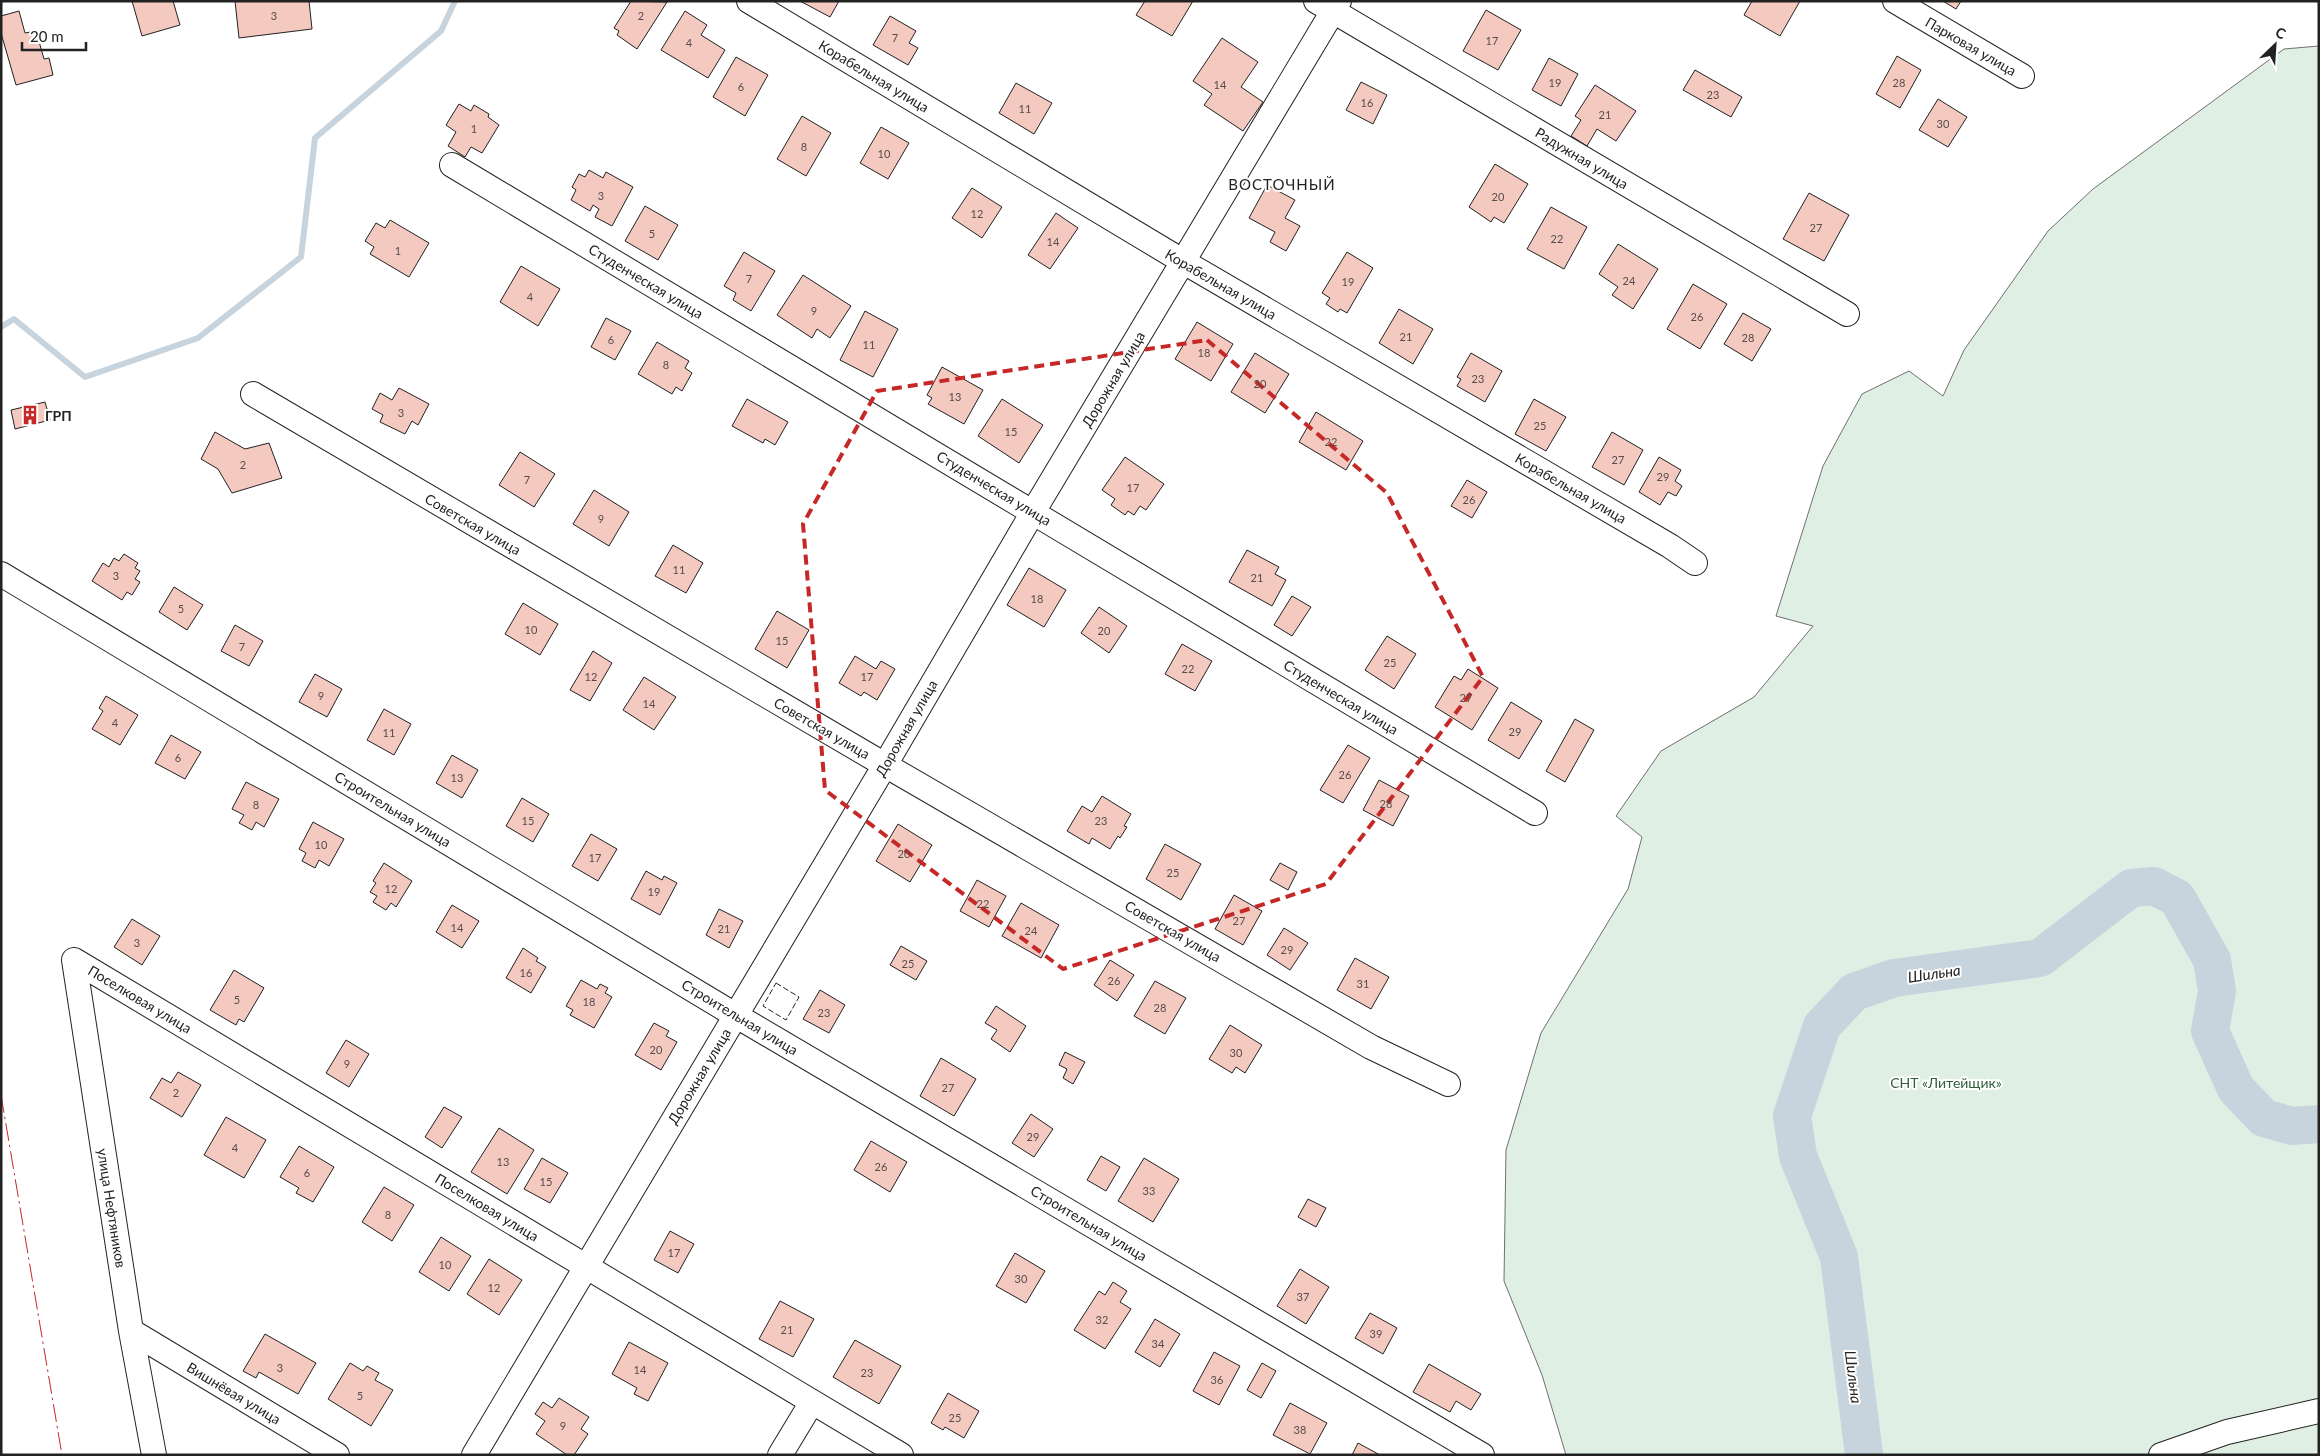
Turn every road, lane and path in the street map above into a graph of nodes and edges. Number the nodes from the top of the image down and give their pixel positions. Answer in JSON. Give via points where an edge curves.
{"nodes":[{"id":1,"x":750,"y":1,"type":"edge"},
{"id":2,"x":1895,"y":1,"type":"edge"},
{"id":3,"x":1329,"y":5,"type":"edge"},
{"id":4,"x":2022,"y":76,"type":"dead end"},
{"id":5,"x":452,"y":165,"type":"dead end"},
{"id":6,"x":1184,"y":262,"type":"junction"},
{"id":7,"x":1847,"y":314,"type":"dead end"},
{"id":8,"x":253,"y":394,"type":"dead end"},
{"id":9,"x":1033,"y":512,"type":"junction"},
{"id":10,"x":1695,"y":563,"type":"dead end"},
{"id":11,"x":1,"y":574,"type":"edge"},
{"id":12,"x":885,"y":765,"type":"junction"},
{"id":13,"x":1535,"y":813,"type":"dead end"},
{"id":14,"x":74,"y":960,"type":"joint"},
{"id":15,"x":735,"y":1015,"type":"junction"},
{"id":16,"x":1448,"y":1084,"type":"dead end"},
{"id":17,"x":587,"y":1267,"type":"junction"},
{"id":18,"x":131,"y":1331,"type":"junction"},
{"id":19,"x":812,"y":1402,"type":"junction"},
{"id":20,"x":2319,"y":1411,"type":"edge"},
{"id":21,"x":154,"y":1455,"type":"edge"},
{"id":22,"x":337,"y":1455,"type":"edge"},
{"id":23,"x":474,"y":1455,"type":"edge"},
{"id":24,"x":780,"y":1455,"type":"edge"},
{"id":25,"x":901,"y":1455,"type":"edge"},
{"id":26,"x":1482,"y":1455,"type":"edge"},
{"id":27,"x":2161,"y":1455,"type":"edge"}],
"edges":[{"from":1,"to":6,"type":"street","name":"Корабельная улица"},
{"from":2,"to":4,"type":"street","name":"Парковая улица"},
{"from":3,"to":6,"type":"street","name":"Дорожная улица"},
{"from":3,"to":7,"type":"street","name":"Радужная улица"},
{"from":5,"to":9,"type":"street","name":"Студенческая улица"},
{"from":6,"to":9,"type":"street","name":"Дорожная улица"},
{"from":6,"to":10,"type":"street","name":"Корабельная улица"},
{"from":8,"to":12,"type":"street","name":"Советская улица"},
{"from":9,"to":12,"type":"street","name":"Дорожная улица"},
{"from":9,"to":13,"type":"street","name":"Студенческая улица"},
{"from":11,"to":15,"type":"street","name":"Строительная улица"},
{"from":12,"to":15,"type":"street","name":"Дорожная улица"},
{"from":12,"to":16,"type":"street","name":"Советская улица","via":[[1371,1047]]},
{"from":14,"to":17,"type":"street","name":"Поселковая улица"},
{"from":14,"to":18,"type":"street","name":"улица Нефтяников"},
{"from":15,"to":17,"type":"street","name":"Дорожная улица"},
{"from":15,"to":26,"type":"street","name":"Строительная улица"},
{"from":17,"to":19,"type":"street","name":"Поселковая улица"},
{"from":17,"to":23,"type":"street","name":"Дорожная улица"},
{"from":18,"to":21,"type":"street","name":"улица Нефтяников"},
{"from":18,"to":22,"type":"street","name":"Вишнёвая улица"},
{"from":19,"to":24,"type":"street"},
{"from":19,"to":25,"type":"street","name":"Поселковая улица"},
{"from":20,"to":27,"type":"street","via":[[2227,1432]]}]}
